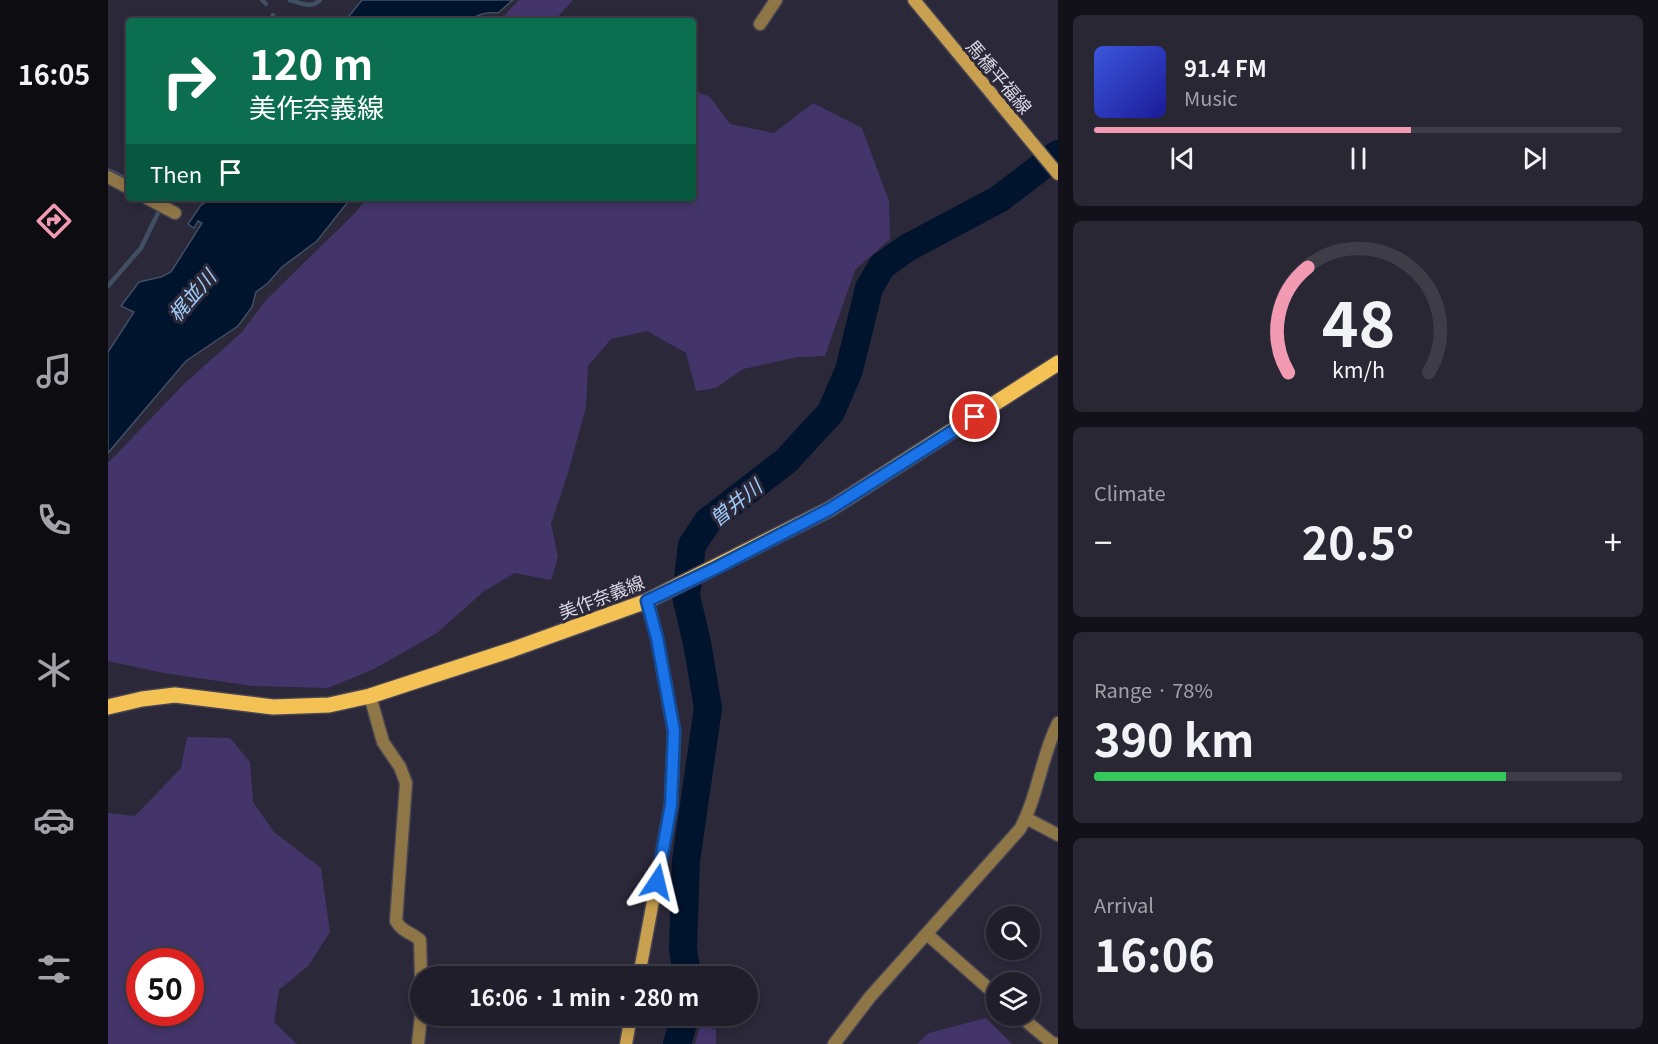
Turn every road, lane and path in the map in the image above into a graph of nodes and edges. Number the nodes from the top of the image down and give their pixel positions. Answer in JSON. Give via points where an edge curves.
{"nodes":[{"id":1,"x":776,"y":0,"type":"edge"},
{"id":2,"x":914,"y":0,"type":"edge"},
{"id":3,"x":760,"y":24,"type":"dead end"},
{"id":4,"x":1058,"y":174,"type":"edge"},
{"id":5,"x":108,"y":177,"type":"edge"},
{"id":6,"x":126,"y":186,"type":"edge"},
{"id":7,"x":153,"y":201,"type":"edge"},
{"id":8,"x":175,"y":213,"type":"dead end"},
{"id":9,"x":1058,"y":363,"type":"edge"},
{"id":10,"x":647,"y":601,"type":"junction"},
{"id":11,"x":370,"y":696,"type":"junction"},
{"id":12,"x":108,"y":707,"type":"edge"},
{"id":13,"x":1058,"y":723,"type":"edge"},
{"id":14,"x":1026,"y":818,"type":"junction"},
{"id":15,"x":1058,"y":835,"type":"edge"},
{"id":16,"x":928,"y":935,"type":"junction"},
{"id":17,"x":421,"y":966,"type":"edge"},
{"id":18,"x":641,"y":966,"type":"edge"},
{"id":19,"x":986,"y":986,"type":"edge"},
{"id":20,"x":420,"y":1026,"type":"edge"},
{"id":21,"x":629,"y":1026,"type":"edge"},
{"id":22,"x":1032,"y":1026,"type":"edge"},
{"id":23,"x":418,"y":1044,"type":"edge"},
{"id":24,"x":626,"y":1044,"type":"edge"},
{"id":25,"x":834,"y":1044,"type":"edge"},
{"id":26,"x":1058,"y":1044,"type":"edge"}],
"edges":[{"from":1,"to":3,"type":"street"},
{"from":2,"to":4,"type":"main road","name":"馬橋平福線"},
{"from":5,"to":6,"type":"street"},
{"from":7,"to":8,"type":"street"},
{"from":9,"to":10,"type":"main road","name":"美作奈義線","via":[[830,509]]},
{"from":10,"to":11,"type":"main road","name":"美作奈義線"},
{"from":10,"to":18,"type":"main road","via":[[674,731],[671,805]]},
{"from":11,"to":12,"type":"main road","name":"美作奈義線","via":[[329,705],[273,707],[175,695]]},
{"from":11,"to":17,"type":"street","via":[[383,742],[406,783],[396,921],[401,930],[420,940]]},
{"from":13,"to":14,"type":"street","via":[[1048,743]]},
{"from":14,"to":15,"type":"street"},
{"from":14,"to":16,"type":"street"},
{"from":16,"to":19,"type":"street"},
{"from":16,"to":25,"type":"street","via":[[870,997]]},
{"from":20,"to":23,"type":"street"},
{"from":21,"to":24,"type":"main road"},
{"from":22,"to":26,"type":"street"}]}
